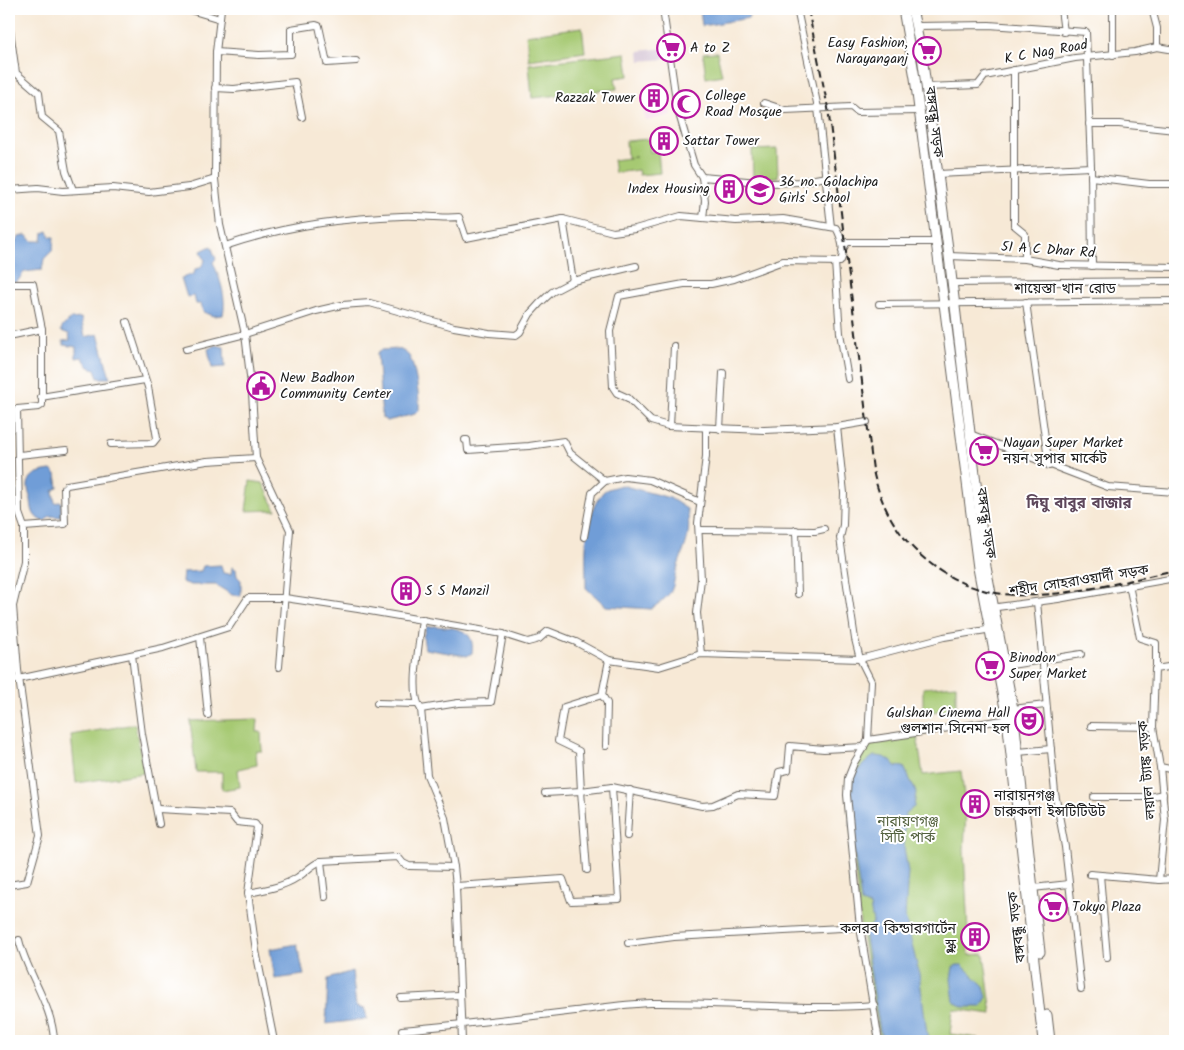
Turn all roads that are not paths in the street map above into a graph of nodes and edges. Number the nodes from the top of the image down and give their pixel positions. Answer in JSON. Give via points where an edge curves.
{"nodes":[{"id":1,"x":11,"y":9,"type":"edge"},
{"id":2,"x":187,"y":9,"type":"edge"},
{"id":3,"x":221,"y":9,"type":"edge"},
{"id":4,"x":663,"y":9,"type":"edge"},
{"id":5,"x":797,"y":9,"type":"edge"},
{"id":6,"x":903,"y":9,"type":"edge"},
{"id":7,"x":912,"y":9,"type":"edge"},
{"id":8,"x":1061,"y":9,"type":"edge"},
{"id":9,"x":1113,"y":9,"type":"edge"},
{"id":10,"x":1152,"y":9,"type":"edge"},
{"id":11,"x":220,"y":19,"type":"junction"},
{"id":12,"x":9,"y":22,"type":"edge"},
{"id":13,"x":916,"y":26,"type":"junction"},
{"id":14,"x":1064,"y":32,"type":"junction"},
{"id":15,"x":1157,"y":47,"type":"junction"},
{"id":16,"x":1175,"y":50,"type":"edge"},
{"id":17,"x":216,"y":52,"type":"junction"},
{"id":18,"x":1113,"y":55,"type":"junction"},
{"id":19,"x":1087,"y":57,"type":"junction"},
{"id":20,"x":356,"y":61,"type":"dead end"},
{"id":21,"x":1014,"y":70,"type":"junction"},
{"id":22,"x":926,"y":87,"type":"junction"},
{"id":23,"x":215,"y":88,"type":"junction"},
{"id":24,"x":764,"y":103,"type":"dead end"},
{"id":25,"x":818,"y":108,"type":"junction"},
{"id":26,"x":919,"y":111,"type":"junction"},
{"id":27,"x":302,"y":117,"type":"dead end"},
{"id":28,"x":1089,"y":124,"type":"junction"},
{"id":29,"x":1175,"y":130,"type":"edge"},
{"id":30,"x":1091,"y":167,"type":"junction"},
{"id":31,"x":1015,"y":168,"type":"junction"},
{"id":32,"x":937,"y":174,"type":"junction"},
{"id":33,"x":702,"y":177,"type":"junction"},
{"id":34,"x":826,"y":177,"type":"junction"},
{"id":35,"x":1092,"y":177,"type":"junction"},
{"id":36,"x":215,"y":179,"type":"junction"},
{"id":37,"x":1175,"y":184,"type":"edge"},
{"id":38,"x":9,"y":190,"type":"edge"},
{"id":39,"x":73,"y":190,"type":"junction"},
{"id":40,"x":704,"y":218,"type":"junction"},
{"id":41,"x":563,"y":219,"type":"junction"},
{"id":42,"x":831,"y":227,"type":"junction"},
{"id":43,"x":936,"y":242,"type":"junction"},
{"id":44,"x":225,"y":246,"type":"junction"},
{"id":45,"x":842,"y":252,"type":"junction"},
{"id":46,"x":949,"y":256,"type":"junction"},
{"id":47,"x":1025,"y":260,"type":"junction"},
{"id":48,"x":835,"y":262,"type":"junction"},
{"id":49,"x":636,"y":266,"type":"dead end"},
{"id":50,"x":1092,"y":266,"type":"junction"},
{"id":51,"x":1175,"y":267,"type":"edge"},
{"id":52,"x":573,"y":281,"type":"junction"},
{"id":53,"x":1175,"y":281,"type":"edge"},
{"id":54,"x":953,"y":283,"type":"junction"},
{"id":55,"x":9,"y":284,"type":"edge"},
{"id":56,"x":1175,"y":301,"type":"edge"},
{"id":57,"x":944,"y":302,"type":"junction"},
{"id":58,"x":1026,"y":302,"type":"junction"},
{"id":59,"x":955,"y":303,"type":"junction"},
{"id":60,"x":879,"y":304,"type":"dead end"},
{"id":61,"x":128,"y":322,"type":"dead end"},
{"id":62,"x":42,"y":329,"type":"junction"},
{"id":63,"x":245,"y":334,"type":"junction"},
{"id":64,"x":9,"y":336,"type":"edge"},
{"id":65,"x":674,"y":346,"type":"dead end"},
{"id":66,"x":186,"y":349,"type":"dead end"},
{"id":67,"x":723,"y":373,"type":"dead end"},
{"id":68,"x":848,"y":379,"type":"dead end"},
{"id":69,"x":146,"y":380,"type":"junction"},
{"id":70,"x":41,"y":397,"type":"junction"},
{"id":71,"x":867,"y":422,"type":"dead end"},
{"id":72,"x":670,"y":426,"type":"junction"},
{"id":73,"x":837,"y":426,"type":"junction"},
{"id":74,"x":706,"y":428,"type":"junction"},
{"id":75,"x":720,"y":429,"type":"junction"},
{"id":76,"x":970,"y":434,"type":"junction"},
{"id":77,"x":465,"y":440,"type":"dead end"},
{"id":78,"x":111,"y":444,"type":"dead end"},
{"id":79,"x":66,"y":450,"type":"dead end"},
{"id":80,"x":19,"y":455,"type":"junction"},
{"id":81,"x":256,"y":458,"type":"junction"},
{"id":82,"x":1049,"y":466,"type":"junction"},
{"id":83,"x":605,"y":481,"type":"junction"},
{"id":84,"x":1175,"y":492,"type":"edge"},
{"id":85,"x":700,"y":502,"type":"junction"},
{"id":86,"x":24,"y":528,"type":"junction"},
{"id":87,"x":824,"y":529,"type":"dead end"},
{"id":88,"x":699,"y":530,"type":"junction"},
{"id":89,"x":796,"y":530,"type":"junction"},
{"id":90,"x":584,"y":537,"type":"dead end"},
{"id":91,"x":1175,"y":578,"type":"edge"},
{"id":92,"x":1128,"y":585,"type":"junction"},
{"id":93,"x":798,"y":594,"type":"dead end"},
{"id":94,"x":285,"y":598,"type":"junction"},
{"id":95,"x":1037,"y":602,"type":"junction"},
{"id":96,"x":990,"y":607,"type":"junction"},
{"id":97,"x":422,"y":619,"type":"junction"},
{"id":98,"x":994,"y":629,"type":"junction"},
{"id":99,"x":503,"y":634,"type":"junction"},
{"id":100,"x":200,"y":637,"type":"junction"},
{"id":101,"x":701,"y":654,"type":"junction"},
{"id":102,"x":1081,"y":654,"type":"dead end"},
{"id":103,"x":132,"y":655,"type":"junction"},
{"id":104,"x":860,"y":659,"type":"junction"},
{"id":105,"x":609,"y":660,"type":"junction"},
{"id":106,"x":1042,"y":660,"type":"junction"},
{"id":107,"x":1005,"y":666,"type":"junction"},
{"id":108,"x":1175,"y":666,"type":"edge"},
{"id":109,"x":279,"y":667,"type":"dead end"},
{"id":110,"x":1156,"y":668,"type":"junction"},
{"id":111,"x":20,"y":679,"type":"junction"},
{"id":112,"x":9,"y":681,"type":"edge"},
{"id":113,"x":602,"y":695,"type":"junction"},
{"id":114,"x":376,"y":704,"type":"dead end"},
{"id":115,"x":1045,"y":705,"type":"junction"},
{"id":116,"x":419,"y":707,"type":"junction"},
{"id":117,"x":208,"y":715,"type":"dead end"},
{"id":118,"x":1012,"y":715,"type":"junction"},
{"id":119,"x":1091,"y":726,"type":"dead end"},
{"id":120,"x":1153,"y":727,"type":"junction"},
{"id":121,"x":868,"y":740,"type":"junction"},
{"id":122,"x":606,"y":746,"type":"dead end"},
{"id":123,"x":864,"y":747,"type":"junction"},
{"id":124,"x":1050,"y":749,"type":"junction"},
{"id":125,"x":1018,"y":752,"type":"junction"},
{"id":126,"x":1160,"y":767,"type":"junction"},
{"id":127,"x":1175,"y":770,"type":"edge"},
{"id":128,"x":612,"y":786,"type":"junction"},
{"id":129,"x":630,"y":790,"type":"junction"},
{"id":130,"x":581,"y":791,"type":"junction"},
{"id":131,"x":545,"y":793,"type":"dead end"},
{"id":132,"x":1162,"y":794,"type":"junction"},
{"id":133,"x":1094,"y":797,"type":"dead end"},
{"id":134,"x":158,"y":809,"type":"junction"},
{"id":135,"x":159,"y":824,"type":"dead end"},
{"id":136,"x":627,"y":836,"type":"dead end"},
{"id":137,"x":321,"y":861,"type":"junction"},
{"id":138,"x":454,"y":867,"type":"junction"},
{"id":139,"x":587,"y":870,"type":"dead end"},
{"id":140,"x":1090,"y":874,"type":"dead end"},
{"id":141,"x":1100,"y":875,"type":"junction"},
{"id":142,"x":1175,"y":879,"type":"edge"},
{"id":143,"x":1159,"y":880,"type":"junction"},
{"id":144,"x":1069,"y":884,"type":"junction"},
{"id":145,"x":9,"y":885,"type":"edge"},
{"id":146,"x":456,"y":886,"type":"junction"},
{"id":147,"x":1034,"y":888,"type":"junction"},
{"id":148,"x":248,"y":893,"type":"junction"},
{"id":149,"x":325,"y":897,"type":"dead end"},
{"id":150,"x":860,"y":927,"type":"junction"},
{"id":151,"x":19,"y":940,"type":"dead end"},
{"id":152,"x":628,"y":943,"type":"dead end"},
{"id":153,"x":1107,"y":957,"type":"dead end"},
{"id":154,"x":1081,"y":989,"type":"dead end"},
{"id":155,"x":459,"y":995,"type":"junction"},
{"id":156,"x":402,"y":998,"type":"dead end"},
{"id":157,"x":874,"y":1005,"type":"junction"},
{"id":158,"x":460,"y":1025,"type":"junction"},
{"id":159,"x":402,"y":1030,"type":"dead end"},
{"id":160,"x":54,"y":1041,"type":"edge"},
{"id":161,"x":274,"y":1041,"type":"edge"},
{"id":162,"x":462,"y":1041,"type":"edge"},
{"id":163,"x":879,"y":1041,"type":"edge"},
{"id":164,"x":1043,"y":1041,"type":"edge"},
{"id":165,"x":1050,"y":1041,"type":"edge"}],
"edges":[{"from":1,"to":12,"type":"street"},
{"from":2,"to":11,"type":"street"},
{"from":3,"to":11,"type":"street"},
{"from":4,"to":33,"type":"street","via":[[677,107],[694,166]]},
{"from":5,"to":25,"type":"street"},
{"from":6,"to":26,"type":"main road","name":"বঙ্গবন্ধু সড়ক"},
{"from":7,"to":13,"type":"main road","name":"বঙ্গবন্ধু সড়ক"},
{"from":8,"to":14,"type":"street"},
{"from":9,"to":18,"type":"street"},
{"from":10,"to":15,"type":"street"},
{"from":11,"to":17,"type":"street"},
{"from":12,"to":39,"type":"street","via":[[14,69],[18,77],[38,93],[42,117],[59,131]]},
{"from":13,"to":14,"type":"street","via":[[989,26]]},
{"from":13,"to":22,"type":"main road","name":"বঙ্গবন্ধু সড়ক"},
{"from":14,"to":19,"type":"street","via":[[1086,32]]},
{"from":15,"to":16,"type":"street","name":"K C Nag Road"},
{"from":15,"to":18,"type":"street","name":"K C Nag Road"},
{"from":17,"to":20,"type":"street","via":[[291,54],[291,29],[316,25],[319,26],[327,63]]},
{"from":17,"to":23,"type":"street"},
{"from":18,"to":19,"type":"street","name":"K C Nag Road"},
{"from":19,"to":21,"type":"street","name":"K C Nag Road"},
{"from":19,"to":28,"type":"street"},
{"from":21,"to":22,"type":"street","name":"K C Nag Road","via":[[985,76],[978,85]]},
{"from":21,"to":31,"type":"street"},
{"from":22,"to":32,"type":"main road","name":"বঙ্গবন্ধু সড়ক"},
{"from":23,"to":27,"type":"street","via":[[295,82]]},
{"from":23,"to":36,"type":"street"},
{"from":24,"to":25,"type":"street","via":[[785,110]]},
{"from":25,"to":26,"type":"street","via":[[851,107],[857,112]]},
{"from":25,"to":34,"type":"street"},
{"from":26,"to":43,"type":"main road","name":"বঙ্গবন্ধু সড়ক"},
{"from":28,"to":29,"type":"street"},
{"from":28,"to":30,"type":"street"},
{"from":30,"to":31,"type":"street"},
{"from":30,"to":35,"type":"street"},
{"from":31,"to":32,"type":"street"},
{"from":31,"to":47,"type":"street","via":[[1014,225],[1025,234]]},
{"from":32,"to":46,"type":"main road","name":"বঙ্গবন্ধু সড়ক"},
{"from":33,"to":34,"type":"street","via":[[771,183]]},
{"from":33,"to":40,"type":"street"},
{"from":34,"to":42,"type":"street"},
{"from":35,"to":37,"type":"street"},
{"from":35,"to":50,"type":"street"},
{"from":36,"to":39,"type":"street","via":[[189,187],[149,192],[112,188]]},
{"from":36,"to":44,"type":"street"},
{"from":38,"to":39,"type":"street"},
{"from":40,"to":41,"type":"street","via":[[681,216],[613,232]]},
{"from":40,"to":42,"type":"street","via":[[736,221],[783,219]]},
{"from":41,"to":44,"type":"street","via":[[466,238],[460,217],[400,216],[308,224],[266,232]]},
{"from":41,"to":52,"type":"street"},
{"from":42,"to":45,"type":"street","via":[[836,228],[841,237]]},
{"from":43,"to":45,"type":"street","via":[[847,242]]},
{"from":43,"to":57,"type":"main road","name":"বঙ্গবন্ধু সড়ক"},
{"from":44,"to":63,"type":"street"},
{"from":45,"to":48,"type":"street","via":[[842,261]]},
{"from":46,"to":47,"type":"street","name":"51 A C Dhar Rd"},
{"from":46,"to":54,"type":"main road","name":"বঙ্গবন্ধু সড়ক"},
{"from":47,"to":50,"type":"street","name":"51 A C Dhar Rd","via":[[1046,265]]},
{"from":48,"to":68,"type":"street","via":[[840,333]]},
{"from":48,"to":72,"type":"street","via":[[782,261],[711,284],[684,284],[619,296],[610,331],[613,387],[652,421]]},
{"from":49,"to":52,"type":"street"},
{"from":50,"to":51,"type":"street","name":"51 A C Dhar Rd"},
{"from":52,"to":63,"type":"street","via":[[540,303],[516,335],[454,327],[370,303],[324,309]]},
{"from":53,"to":54,"type":"street"},
{"from":54,"to":59,"type":"main road","name":"বঙ্গবন্ধু সড়ক"},
{"from":55,"to":62,"type":"street","via":[[33,284]]},
{"from":56,"to":58,"type":"street","name":"শায়েস্তা খান রোড"},
{"from":57,"to":59,"type":"street","name":"শায়েস্তা খান রোড"},
{"from":57,"to":60,"type":"street","name":"শায়েস্তা খান রোড"},
{"from":57,"to":96,"type":"main road","name":"বঙ্গবন্ধু সড়ক","via":[[978,568]]},
{"from":58,"to":59,"type":"street","name":"শায়েস্তা খান রোড"},
{"from":58,"to":82,"type":"street"},
{"from":59,"to":76,"type":"main road","name":"বঙ্গবন্ধু সড়ক"},
{"from":61,"to":69,"type":"street"},
{"from":62,"to":64,"type":"street"},
{"from":62,"to":70,"type":"street"},
{"from":63,"to":66,"type":"street"},
{"from":63,"to":81,"type":"street"},
{"from":65,"to":72,"type":"street"},
{"from":67,"to":75,"type":"street"},
{"from":69,"to":70,"type":"street"},
{"from":69,"to":78,"type":"street","via":[[156,441]]},
{"from":70,"to":80,"type":"street","via":[[41,407],[17,409]]},
{"from":71,"to":73,"type":"street"},
{"from":72,"to":74,"type":"street"},
{"from":73,"to":75,"type":"street"},
{"from":73,"to":104,"type":"street","via":[[844,493],[840,538]]},
{"from":74,"to":75,"type":"street"},
{"from":74,"to":85,"type":"street"},
{"from":76,"to":82,"type":"street"},
{"from":76,"to":96,"type":"main road","name":"বঙ্গবন্ধু সড়ক"},
{"from":77,"to":83,"type":"street","via":[[468,450],[564,441],[570,453]]},
{"from":79,"to":80,"type":"street"},
{"from":80,"to":86,"type":"street","via":[[18,513]]},
{"from":81,"to":86,"type":"street","via":[[207,461],[67,485],[64,488],[65,524]]},
{"from":81,"to":94,"type":"street","via":[[290,530]]},
{"from":82,"to":84,"type":"street","via":[[1108,487]]},
{"from":83,"to":85,"type":"street","via":[[625,477],[650,480]]},
{"from":83,"to":90,"type":"street","via":[[592,493]]},
{"from":85,"to":88,"type":"street"},
{"from":86,"to":111,"type":"street","via":[[24,561],[13,606]]},
{"from":87,"to":89,"type":"street"},
{"from":88,"to":89,"type":"street"},
{"from":88,"to":101,"type":"street"},
{"from":89,"to":93,"type":"street"},
{"from":91,"to":92,"type":"street","name":"শহীদ সোহরাওয়ার্দী সড়ক"},
{"from":92,"to":95,"type":"street","name":"শহীদ সোহরাওয়ার্দী সড়ক"},
{"from":92,"to":110,"type":"street","name":"লয়াল ট্যাঙ্ক সড়ক","via":[[1140,638],[1156,643]]},
{"from":94,"to":97,"type":"street"},
{"from":94,"to":100,"type":"street","via":[[248,598],[230,626]]},
{"from":94,"to":109,"type":"street"},
{"from":95,"to":96,"type":"street","name":"শহীদ সোহরাওয়ার্দী সড়ক"},
{"from":95,"to":106,"type":"street"},
{"from":96,"to":98,"type":"main road","name":"বঙ্গবন্ধু সড়ক"},
{"from":97,"to":99,"type":"street"},
{"from":97,"to":116,"type":"street","via":[[414,690]]},
{"from":98,"to":104,"type":"street","via":[[944,637]]},
{"from":98,"to":107,"type":"main road","name":"বঙ্গবন্ধু সড়ক"},
{"from":98,"to":118,"type":"main road","name":"বঙ্গবন্ধু সড়ক"},
{"from":99,"to":105,"type":"street","via":[[528,642],[548,632],[576,642]]},
{"from":99,"to":116,"type":"street","via":[[491,702]]},
{"from":100,"to":103,"type":"street"},
{"from":100,"to":117,"type":"street"},
{"from":101,"to":104,"type":"street"},
{"from":101,"to":105,"type":"street","via":[[659,667]]},
{"from":102,"to":106,"type":"street"},
{"from":103,"to":111,"type":"street"},
{"from":103,"to":134,"type":"street","via":[[142,734]]},
{"from":104,"to":121,"type":"street","via":[[871,681]]},
{"from":105,"to":113,"type":"street"},
{"from":106,"to":107,"type":"street"},
{"from":106,"to":115,"type":"street"},
{"from":107,"to":118,"type":"main road","name":"বঙ্গবন্ধু সড়ক"},
{"from":108,"to":110,"type":"street"},
{"from":110,"to":120,"type":"street","name":"লয়াল ট্যাঙ্ক সড়ক"},
{"from":111,"to":112,"type":"street"},
{"from":111,"to":145,"type":"street","via":[[40,836],[28,880]]},
{"from":113,"to":122,"type":"street","via":[[607,703]]},
{"from":113,"to":130,"type":"street","via":[[564,707],[558,741],[580,752]]},
{"from":114,"to":116,"type":"street"},
{"from":115,"to":118,"type":"street"},
{"from":115,"to":124,"type":"street"},
{"from":116,"to":138,"type":"street","via":[[426,775],[445,818]]},
{"from":118,"to":121,"type":"street"},
{"from":118,"to":125,"type":"main road","name":"বঙ্গবন্ধু সড়ক"},
{"from":118,"to":164,"type":"main road","name":"বঙ্গবন্ধু সড়ক"},
{"from":119,"to":120,"type":"street"},
{"from":120,"to":126,"type":"street","name":"লয়াল ট্যাঙ্ক সড়ক"},
{"from":121,"to":123,"type":"street"},
{"from":123,"to":129,"type":"street","via":[[824,749],[790,746],[788,770],[779,772],[775,796],[738,794],[713,805],[702,806]]},
{"from":123,"to":150,"type":"street","via":[[848,778],[847,795]]},
{"from":124,"to":125,"type":"street"},
{"from":124,"to":144,"type":"street"},
{"from":125,"to":147,"type":"main road","name":"বঙ্গবন্ধু সড়ক"},
{"from":126,"to":127,"type":"street"},
{"from":126,"to":132,"type":"street","name":"লয়াল ট্যাঙ্ক সড়ক"},
{"from":128,"to":129,"type":"street"},
{"from":128,"to":130,"type":"street"},
{"from":128,"to":146,"type":"street","via":[[619,899],[572,901],[563,879]]},
{"from":129,"to":136,"type":"street"},
{"from":130,"to":131,"type":"street"},
{"from":130,"to":139,"type":"street"},
{"from":132,"to":133,"type":"street"},
{"from":132,"to":143,"type":"street","name":"লয়াল ট্যাঙ্ক সড়ক","via":[[1165,820]]},
{"from":134,"to":135,"type":"street"},
{"from":134,"to":148,"type":"street","via":[[230,813],[237,822],[255,824]]},
{"from":137,"to":138,"type":"street","via":[[398,857],[409,866]]},
{"from":137,"to":148,"type":"street","via":[[287,883]]},
{"from":137,"to":149,"type":"street"},
{"from":138,"to":146,"type":"street"},
{"from":140,"to":141,"type":"street"},
{"from":141,"to":143,"type":"street"},
{"from":141,"to":153,"type":"street"},
{"from":142,"to":143,"type":"street"},
{"from":144,"to":147,"type":"street"},
{"from":144,"to":154,"type":"street"},
{"from":146,"to":155,"type":"street"},
{"from":147,"to":165,"type":"main road","name":"বঙ্গবন্ধু সড়ক"},
{"from":148,"to":161,"type":"street"},
{"from":150,"to":152,"type":"street","via":[[674,936]]},
{"from":150,"to":157,"type":"street"},
{"from":151,"to":160,"type":"street","via":[[50,1019]]},
{"from":155,"to":156,"type":"street"},
{"from":155,"to":158,"type":"street"},
{"from":157,"to":158,"type":"street","via":[[834,1008],[649,1003]]},
{"from":157,"to":163,"type":"street"},
{"from":158,"to":159,"type":"street"},
{"from":158,"to":162,"type":"street"}]}
